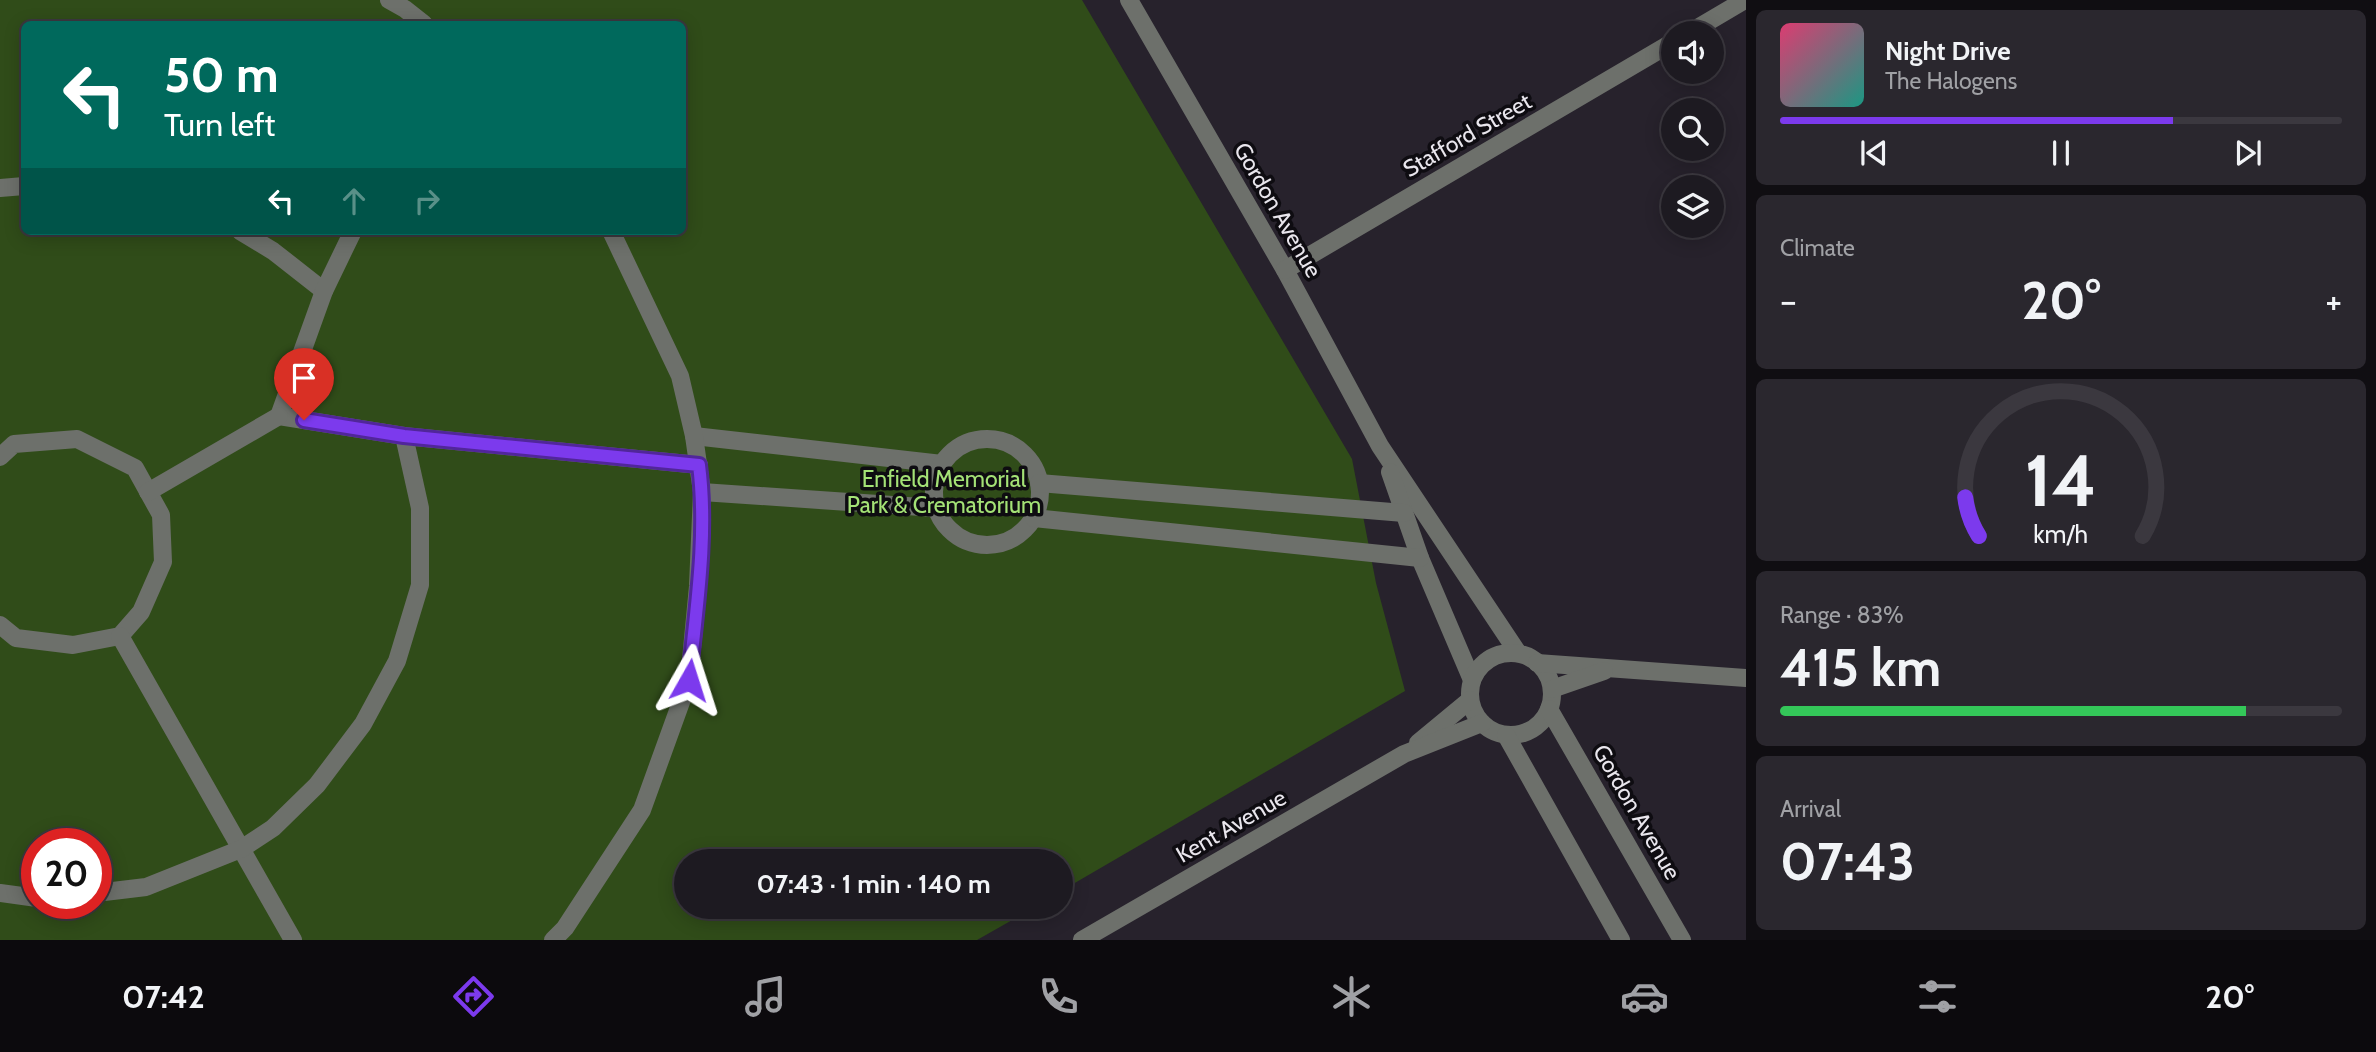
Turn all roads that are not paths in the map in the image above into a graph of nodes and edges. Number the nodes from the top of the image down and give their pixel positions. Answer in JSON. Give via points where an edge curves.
{"nodes":[{"id":1,"x":1129,"y":0,"type":"edge"},
{"id":2,"x":1745,"y":0,"type":"edge"},
{"id":3,"x":400,"y":3,"type":"edge"},
{"id":4,"x":421,"y":21,"type":"edge"},
{"id":5,"x":1709,"y":21,"type":"edge"},
{"id":6,"x":1661,"y":50,"type":"edge"},
{"id":7,"x":21,"y":186,"type":"edge"},
{"id":8,"x":0,"y":188,"type":"edge"},
{"id":9,"x":247,"y":235,"type":"edge"},
{"id":10,"x":351,"y":235,"type":"edge"},
{"id":11,"x":613,"y":235,"type":"edge"},
{"id":12,"x":1285,"y":270,"type":"junction"},
{"id":13,"x":324,"y":291,"type":"junction"},
{"id":14,"x":279,"y":416,"type":"junction"},
{"id":15,"x":404,"y":436,"type":"junction"},
{"id":16,"x":694,"y":436,"type":"junction"},
{"id":17,"x":1380,"y":446,"type":"junction"},
{"id":18,"x":0,"y":457,"type":"edge"},
{"id":19,"x":942,"y":464,"type":"junction"},
{"id":20,"x":699,"y":465,"type":"junction"},
{"id":21,"x":1040,"y":483,"type":"junction"},
{"id":22,"x":148,"y":492,"type":"junction"},
{"id":23,"x":702,"y":492,"type":"junction"},
{"id":24,"x":936,"y":509,"type":"junction"},
{"id":25,"x":1404,"y":513,"type":"junction"},
{"id":26,"x":1034,"y":519,"type":"junction"},
{"id":27,"x":1420,"y":558,"type":"junction"},
{"id":28,"x":0,"y":625,"type":"edge"},
{"id":29,"x":120,"y":636,"type":"junction"},
{"id":30,"x":1518,"y":653,"type":"junction"},
{"id":31,"x":1537,"y":663,"type":"junction"},
{"id":32,"x":1610,"y":669,"type":"junction"},
{"id":33,"x":1746,"y":678,"type":"edge"},
{"id":34,"x":1472,"y":680,"type":"junction"},
{"id":35,"x":1552,"y":689,"type":"junction"},
{"id":36,"x":1470,"y":700,"type":"junction"},
{"id":37,"x":1549,"y":709,"type":"junction"},
{"id":38,"x":1482,"y":723,"type":"junction"},
{"id":39,"x":1506,"y":735,"type":"junction"},
{"id":40,"x":1404,"y":754,"type":"junction"},
{"id":41,"x":241,"y":849,"type":"junction"},
{"id":42,"x":112,"y":892,"type":"edge"},
{"id":43,"x":0,"y":893,"type":"edge"},
{"id":44,"x":21,"y":896,"type":"edge"},
{"id":45,"x":293,"y":940,"type":"edge"},
{"id":46,"x":553,"y":940,"type":"edge"},
{"id":47,"x":1082,"y":940,"type":"edge"},
{"id":48,"x":1621,"y":940,"type":"edge"},
{"id":49,"x":1682,"y":940,"type":"edge"}],
"edges":[{"from":1,"to":12,"type":"street","name":"Gordon Avenue"},
{"from":2,"to":5,"type":"street"},
{"from":3,"to":4,"type":"street"},
{"from":6,"to":12,"type":"street","name":"Stafford Street"},
{"from":7,"to":8,"type":"street"},
{"from":9,"to":13,"type":"street"},
{"from":10,"to":13,"type":"street"},
{"from":11,"to":16,"type":"street","via":[[680,376]]},
{"from":12,"to":17,"type":"street","name":"Gordon Avenue"},
{"from":13,"to":14,"type":"street"},
{"from":14,"to":15,"type":"street"},
{"from":14,"to":22,"type":"street"},
{"from":15,"to":20,"type":"street"},
{"from":15,"to":41,"type":"street","via":[[420,508],[420,586],[397,661],[363,724],[317,785],[272,828]]},
{"from":16,"to":19,"type":"street"},
{"from":16,"to":20,"type":"street"},
{"from":17,"to":25,"type":"street","name":"Gordon Avenue"},
{"from":17,"to":30,"type":"street","name":"Gordon Avenue"},
{"from":18,"to":22,"type":"street","via":[[14,444],[77,439],[135,468]]},
{"from":19,"to":21,"type":"street","via":[[963,445],[990,439],[1004,442],[1027,458]]},
{"from":19,"to":24,"type":"street","via":[[934,493]]},
{"from":20,"to":23,"type":"street"},
{"from":21,"to":25,"type":"street"},
{"from":21,"to":26,"type":"street"},
{"from":22,"to":29,"type":"street","via":[[161,515],[163,562],[141,612]]},
{"from":23,"to":24,"type":"street"},
{"from":23,"to":46,"type":"street","via":[[689,680],[642,810]]},
{"from":24,"to":26,"type":"street","via":[[954,534],[981,546],[1012,540]]},
{"from":25,"to":27,"type":"street","name":"Gordon Avenue"},
{"from":26,"to":27,"type":"street"},
{"from":27,"to":34,"type":"street","name":"Gordon Avenue"},
{"from":28,"to":29,"type":"street","via":[[16,638],[73,645]]},
{"from":29,"to":41,"type":"street"},
{"from":30,"to":31,"type":"street"},
{"from":30,"to":34,"type":"street","via":[[1490,658]]},
{"from":31,"to":32,"type":"street"},
{"from":31,"to":35,"type":"street"},
{"from":32,"to":33,"type":"street"},
{"from":32,"to":35,"type":"street"},
{"from":34,"to":36,"type":"street"},
{"from":35,"to":37,"type":"street"},
{"from":36,"to":38,"type":"street"},
{"from":36,"to":40,"type":"street","name":"Kent Avenue"},
{"from":37,"to":39,"type":"street","via":[[1532,729]]},
{"from":37,"to":49,"type":"street","name":"Gordon Avenue"},
{"from":38,"to":39,"type":"street"},
{"from":38,"to":40,"type":"street","name":"Kent Avenue"},
{"from":39,"to":48,"type":"street"},
{"from":40,"to":47,"type":"street","name":"Kent Avenue"},
{"from":41,"to":42,"type":"street","via":[[146,887]]},
{"from":41,"to":45,"type":"street"},
{"from":43,"to":44,"type":"street"}]}
